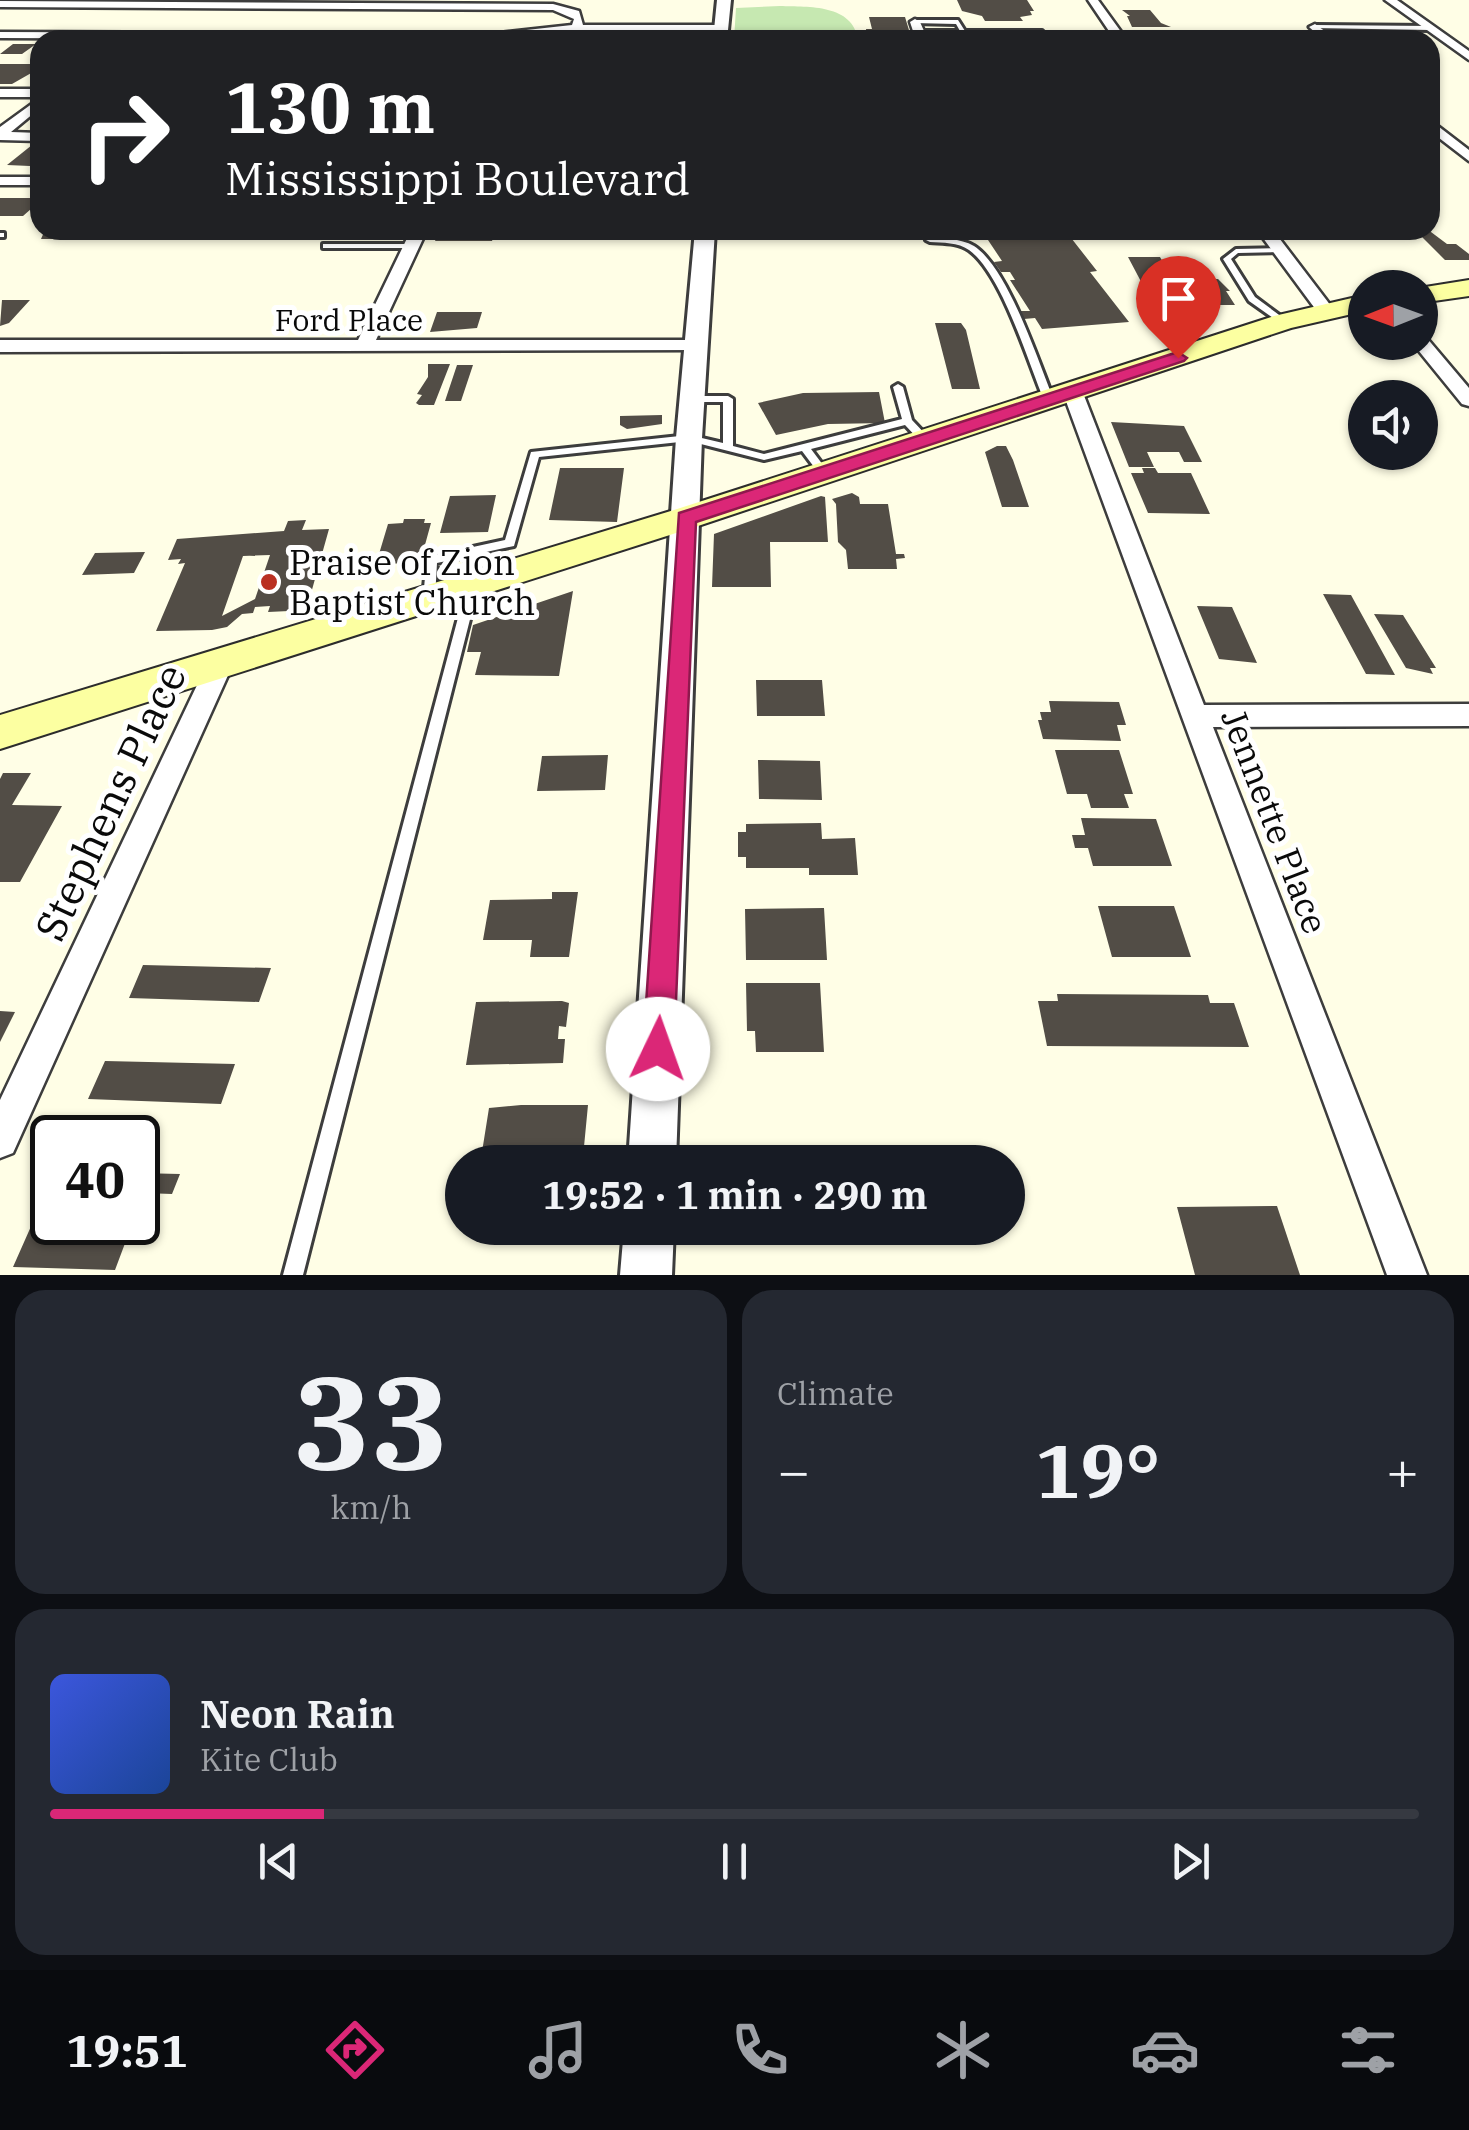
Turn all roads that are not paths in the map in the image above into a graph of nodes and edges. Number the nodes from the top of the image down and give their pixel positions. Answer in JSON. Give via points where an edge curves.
{"nodes":[{"id":1,"x":724,"y":0,"type":"edge"},
{"id":2,"x":1093,"y":0,"type":"edge"},
{"id":3,"x":1390,"y":0,"type":"edge"},
{"id":4,"x":75,"y":2,"type":"edge"},
{"id":5,"x":250,"y":3,"type":"edge"},
{"id":6,"x":0,"y":4,"type":"edge"},
{"id":7,"x":1315,"y":27,"type":"joint"},
{"id":8,"x":1430,"y":28,"type":"junction"},
{"id":9,"x":575,"y":30,"type":"edge"},
{"id":10,"x":721,"y":30,"type":"edge"},
{"id":11,"x":1114,"y":30,"type":"edge"},
{"id":12,"x":1319,"y":30,"type":"edge"},
{"id":13,"x":1433,"y":30,"type":"edge"},
{"id":14,"x":0,"y":35,"type":"edge"},
{"id":15,"x":30,"y":35,"type":"edge"},
{"id":16,"x":1440,"y":35,"type":"edge"},
{"id":17,"x":1469,"y":56,"type":"edge"},
{"id":18,"x":0,"y":93,"type":"edge"},
{"id":19,"x":30,"y":93,"type":"edge"},
{"id":20,"x":30,"y":110,"type":"edge"},
{"id":21,"x":1440,"y":132,"type":"edge"},
{"id":22,"x":0,"y":135,"type":"edge"},
{"id":23,"x":30,"y":136,"type":"edge"},
{"id":24,"x":1469,"y":157,"type":"edge"},
{"id":25,"x":0,"y":181,"type":"edge"},
{"id":26,"x":30,"y":181,"type":"edge"},
{"id":27,"x":393,"y":240,"type":"edge"},
{"id":28,"x":414,"y":240,"type":"edge"},
{"id":29,"x":704,"y":240,"type":"edge"},
{"id":30,"x":930,"y":240,"type":"dead end"},
{"id":31,"x":1272,"y":240,"type":"edge"},
{"id":32,"x":326,"y":246,"type":"dead end"},
{"id":33,"x":1280,"y":250,"type":"junction"},
{"id":34,"x":1469,"y":288,"type":"edge"},
{"id":35,"x":1438,"y":292,"type":"edge"},
{"id":36,"x":1348,"y":306,"type":"edge"},
{"id":37,"x":1326,"y":310,"type":"junction"},
{"id":38,"x":1283,"y":322,"type":"junction"},
{"id":39,"x":697,"y":345,"type":"junction"},
{"id":40,"x":0,"y":346,"type":"edge"},
{"id":41,"x":364,"y":347,"type":"junction"},
{"id":42,"x":1436,"y":360,"type":"edge"},
{"id":43,"x":898,"y":387,"type":"dead end"},
{"id":44,"x":1061,"y":397,"type":"junction"},
{"id":45,"x":694,"y":399,"type":"junction"},
{"id":46,"x":1469,"y":400,"type":"edge"},
{"id":47,"x":916,"y":430,"type":"junction"},
{"id":48,"x":690,"y":438,"type":"junction"},
{"id":49,"x":804,"y":447,"type":"junction"},
{"id":50,"x":728,"y":448,"type":"junction"},
{"id":51,"x":824,"y":472,"type":"junction"},
{"id":52,"x":686,"y":518,"type":"junction"},
{"id":53,"x":472,"y":569,"type":"junction"},
{"id":54,"x":221,"y":662,"type":"junction"},
{"id":55,"x":1196,"y":716,"type":"junction"},
{"id":56,"x":1469,"y":716,"type":"edge"},
{"id":57,"x":0,"y":732,"type":"edge"},
{"id":58,"x":0,"y":1140,"type":"edge"},
{"id":59,"x":653,"y":1145,"type":"edge"},
{"id":60,"x":648,"y":1245,"type":"edge"},
{"id":61,"x":293,"y":1275,"type":"edge"},
{"id":62,"x":646,"y":1275,"type":"edge"},
{"id":63,"x":1407,"y":1275,"type":"edge"}],
"edges":[{"from":1,"to":10,"type":"street"},
{"from":2,"to":11,"type":"street"},
{"from":3,"to":8,"type":"street"},
{"from":4,"to":5,"type":"street"},
{"from":4,"to":6,"type":"street"},
{"from":5,"to":9,"type":"street","via":[[553,7],[575,13]]},
{"from":7,"to":8,"type":"lane"},
{"from":7,"to":12,"type":"street"},
{"from":8,"to":13,"type":"street"},
{"from":14,"to":15,"type":"street"},
{"from":16,"to":17,"type":"street"},
{"from":18,"to":19,"type":"street"},
{"from":20,"to":22,"type":"street"},
{"from":21,"to":24,"type":"street"},
{"from":22,"to":23,"type":"street"},
{"from":25,"to":26,"type":"street"},
{"from":27,"to":32,"type":"lane"},
{"from":28,"to":41,"type":"street"},
{"from":29,"to":39,"type":"street"},
{"from":30,"to":44,"type":"lane","via":[[975,251]]},
{"from":31,"to":33,"type":"street"},
{"from":33,"to":37,"type":"street"},
{"from":33,"to":38,"type":"lane","via":[[1236,251],[1227,259],[1252,299]]},
{"from":34,"to":35,"type":"main road"},
{"from":36,"to":37,"type":"main road"},
{"from":37,"to":38,"type":"main road"},
{"from":38,"to":44,"type":"main road"},
{"from":39,"to":41,"type":"street","name":"Ford Place"},
{"from":39,"to":45,"type":"street"},
{"from":40,"to":41,"type":"street","name":"Ford Place"},
{"from":42,"to":46,"type":"street"},
{"from":43,"to":47,"type":"lane"},
{"from":44,"to":47,"type":"main road"},
{"from":44,"to":55,"type":"street","name":"Jennette Place"},
{"from":45,"to":48,"type":"street"},
{"from":45,"to":50,"type":"lane","via":[[728,398]]},
{"from":47,"to":49,"type":"lane"},
{"from":47,"to":51,"type":"main road"},
{"from":48,"to":50,"type":"lane"},
{"from":48,"to":52,"type":"street"},
{"from":48,"to":53,"type":"lane","via":[[535,454],[510,544]]},
{"from":49,"to":50,"type":"lane","via":[[764,457]]},
{"from":49,"to":51,"type":"lane"},
{"from":51,"to":52,"type":"main road"},
{"from":52,"to":53,"type":"main road"},
{"from":52,"to":59,"type":"street"},
{"from":53,"to":54,"type":"main road","via":[[429,598]]},
{"from":53,"to":61,"type":"lane"},
{"from":54,"to":57,"type":"main road"},
{"from":54,"to":58,"type":"street","name":"Stephens Place"},
{"from":55,"to":56,"type":"street"},
{"from":55,"to":63,"type":"street","name":"Jennette Place"},
{"from":60,"to":62,"type":"street"}]}
